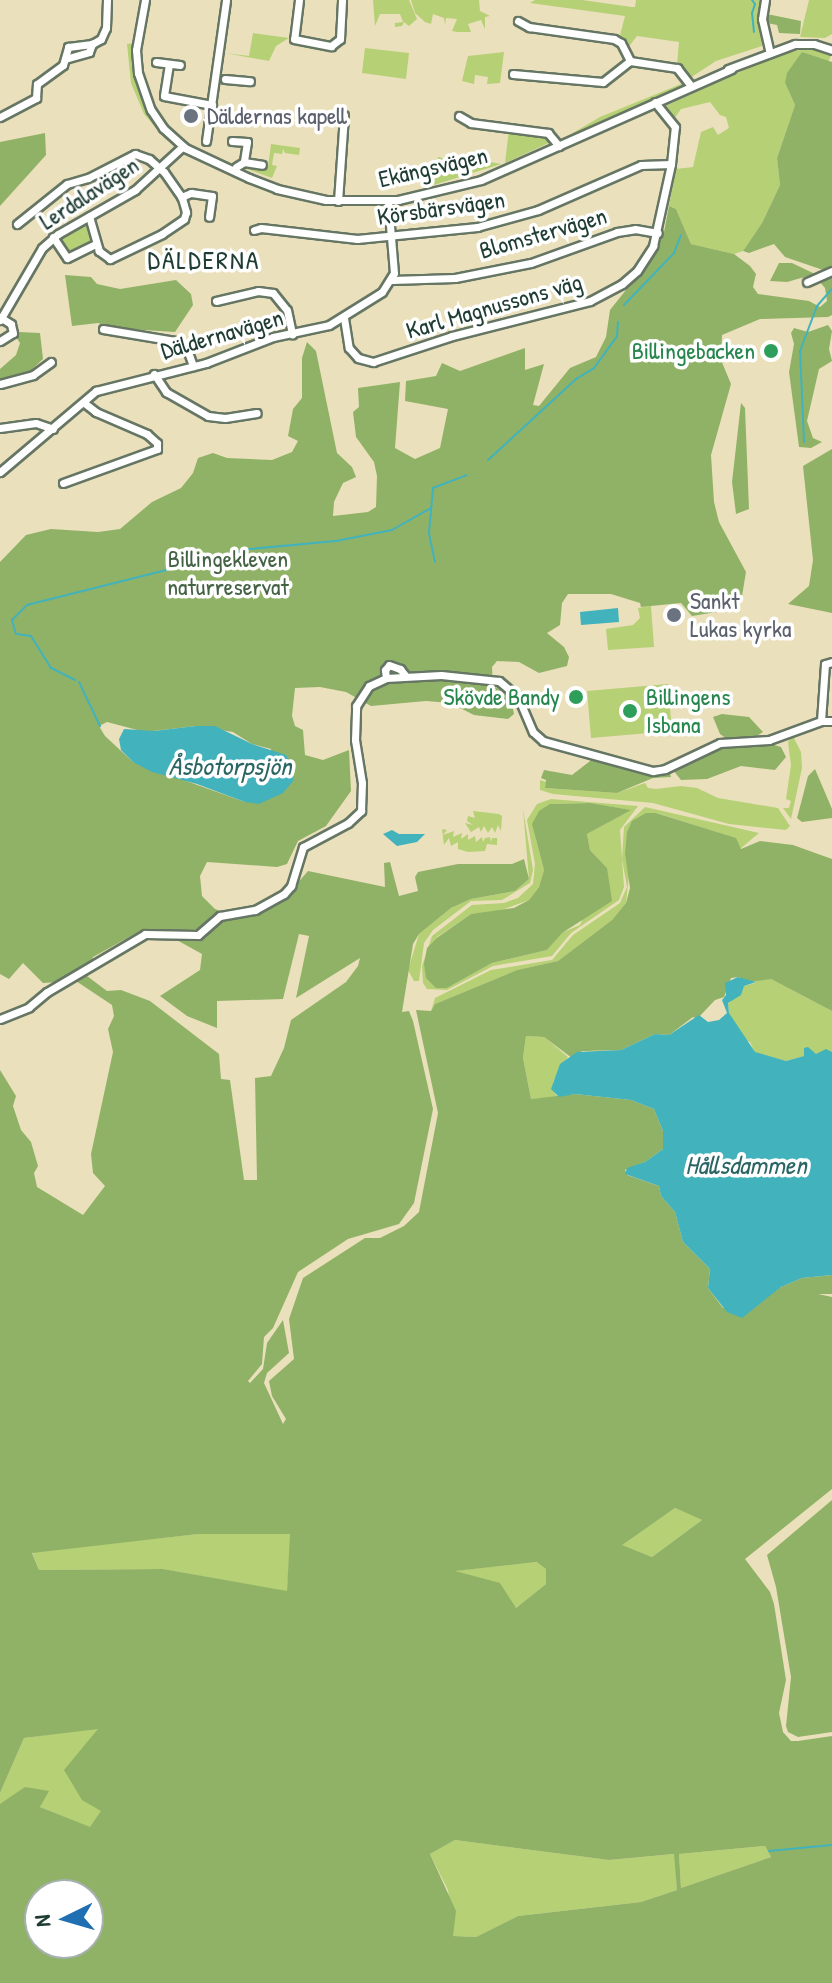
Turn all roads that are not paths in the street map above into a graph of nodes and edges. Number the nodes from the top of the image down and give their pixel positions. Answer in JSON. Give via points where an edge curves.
{"nodes":[{"id":1,"x":107,"y":0,"type":"edge"},
{"id":2,"x":145,"y":0,"type":"edge"},
{"id":3,"x":226,"y":0,"type":"edge"},
{"id":4,"x":299,"y":0,"type":"edge"},
{"id":5,"x":342,"y":0,"type":"edge"},
{"id":6,"x":765,"y":0,"type":"edge"},
{"id":7,"x":518,"y":21,"type":"dead end"},
{"id":8,"x":832,"y":50,"type":"edge"},
{"id":9,"x":770,"y":53,"type":"junction"},
{"id":10,"x":630,"y":61,"type":"junction"},
{"id":11,"x":156,"y":62,"type":"dead end"},
{"id":12,"x":169,"y":64,"type":"junction"},
{"id":13,"x":180,"y":65,"type":"dead end"},
{"id":14,"x":513,"y":74,"type":"dead end"},
{"id":15,"x":225,"y":79,"type":"dead end"},
{"id":16,"x":250,"y":81,"type":"dead end"},
{"id":17,"x":691,"y":86,"type":"junction"},
{"id":18,"x":655,"y":102,"type":"junction"},
{"id":19,"x":212,"y":105,"type":"junction"},
{"id":20,"x":344,"y":115,"type":"dead end"},
{"id":21,"x":459,"y":116,"type":"dead end"},
{"id":22,"x":0,"y":117,"type":"edge"},
{"id":23,"x":221,"y":117,"type":"dead end"},
{"id":24,"x":244,"y":119,"type":"dead end"},
{"id":25,"x":206,"y":141,"type":"dead end"},
{"id":26,"x":232,"y":141,"type":"dead end"},
{"id":27,"x":183,"y":146,"type":"junction"},
{"id":28,"x":559,"y":146,"type":"junction"},
{"id":29,"x":244,"y":162,"type":"junction"},
{"id":30,"x":671,"y":164,"type":"junction"},
{"id":31,"x":262,"y":165,"type":"dead end"},
{"id":32,"x":236,"y":167,"type":"dead end"},
{"id":33,"x":161,"y":169,"type":"junction"},
{"id":34,"x":181,"y":197,"type":"junction"},
{"id":35,"x":338,"y":201,"type":"junction"},
{"id":36,"x":388,"y":201,"type":"junction"},
{"id":37,"x":89,"y":216,"type":"junction"},
{"id":38,"x":209,"y":217,"type":"dead end"},
{"id":39,"x":17,"y":224,"type":"dead end"},
{"id":40,"x":254,"y":230,"type":"dead end"},
{"id":41,"x":658,"y":233,"type":"junction"},
{"id":42,"x":53,"y":237,"type":"junction"},
{"id":43,"x":392,"y":237,"type":"junction"},
{"id":44,"x":96,"y":244,"type":"junction"},
{"id":45,"x":832,"y":271,"type":"edge"},
{"id":46,"x":392,"y":280,"type":"junction"},
{"id":47,"x":807,"y":282,"type":"dead end"},
{"id":48,"x":216,"y":301,"type":"dead end"},
{"id":49,"x":1,"y":318,"type":"edge"},
{"id":50,"x":344,"y":318,"type":"junction"},
{"id":51,"x":103,"y":329,"type":"dead end"},
{"id":52,"x":292,"y":334,"type":"junction"},
{"id":53,"x":0,"y":341,"type":"edge"},
{"id":54,"x":51,"y":362,"type":"dead end"},
{"id":55,"x":193,"y":366,"type":"junction"},
{"id":56,"x":154,"y":374,"type":"junction"},
{"id":57,"x":0,"y":384,"type":"edge"},
{"id":58,"x":83,"y":402,"type":"junction"},
{"id":59,"x":257,"y":413,"type":"dead end"},
{"id":60,"x":0,"y":428,"type":"edge"},
{"id":61,"x":53,"y":429,"type":"junction"},
{"id":62,"x":0,"y":472,"type":"edge"},
{"id":63,"x":63,"y":483,"type":"dead end"},
{"id":64,"x":829,"y":663,"type":"edge"},
{"id":65,"x":821,"y":721,"type":"junction"},
{"id":66,"x":832,"y":721,"type":"edge"},
{"id":67,"x":0,"y":1019,"type":"edge"}],
"edges":[{"from":1,"to":22,"type":"street","via":[[104,35],[92,44],[72,44],[65,59],[37,84],[36,98]]},
{"from":2,"to":27,"type":"street","name":"Ekängsvägen","via":[[136,50],[141,86],[157,120]]},
{"from":3,"to":19,"type":"street"},
{"from":4,"to":5,"type":"street","via":[[294,39],[331,46],[340,39]]},
{"from":6,"to":9,"type":"street","via":[[762,19]]},
{"from":7,"to":10,"type":"street","via":[[614,39]]},
{"from":8,"to":9,"type":"street","name":"Ekängsvägen","via":[[801,43]]},
{"from":9,"to":17,"type":"street","name":"Ekängsvägen"},
{"from":10,"to":14,"type":"street","via":[[603,82]]},
{"from":10,"to":17,"type":"street","via":[[677,68]]},
{"from":11,"to":12,"type":"street"},
{"from":12,"to":13,"type":"street"},
{"from":12,"to":19,"type":"street","via":[[164,96]]},
{"from":15,"to":16,"type":"street"},
{"from":17,"to":18,"type":"street","name":"Ekängsvägen"},
{"from":18,"to":28,"type":"street","name":"Ekängsvägen"},
{"from":18,"to":30,"type":"street","name":"Karl Magnussons väg","via":[[675,127]]},
{"from":19,"to":25,"type":"street"},
{"from":20,"to":35,"type":"street"},
{"from":21,"to":28,"type":"street","via":[[471,123],[548,133]]},
{"from":23,"to":24,"type":"street"},
{"from":26,"to":29,"type":"street","via":[[247,142]]},
{"from":27,"to":33,"type":"street","name":"Lerdalavägen"},
{"from":27,"to":35,"type":"street","name":"Ekängsvägen","via":[[277,189]]},
{"from":28,"to":36,"type":"street","name":"Ekängsvägen","via":[[481,180]]},
{"from":29,"to":31,"type":"street"},
{"from":29,"to":32,"type":"street"},
{"from":30,"to":41,"type":"street","name":"Karl Magnussons väg"},
{"from":30,"to":43,"type":"street","name":"Körsbärsvägen","via":[[641,165],[515,218]]},
{"from":33,"to":34,"type":"street"},
{"from":33,"to":37,"type":"street","name":"Lerdalavägen"},
{"from":33,"to":39,"type":"street","via":[[130,155],[67,184]]},
{"from":34,"to":38,"type":"street","via":[[212,196]]},
{"from":34,"to":44,"type":"street","via":[[186,216],[162,234],[110,259]]},
{"from":35,"to":36,"type":"street","name":"Ekängsvägen"},
{"from":36,"to":43,"type":"street"},
{"from":37,"to":42,"type":"street","name":"Lerdalavägen"},
{"from":37,"to":44,"type":"street"},
{"from":40,"to":43,"type":"street","name":"Körsbärsvägen","via":[[347,239]]},
{"from":41,"to":46,"type":"street","name":"Blomstervägen","via":[[627,230],[515,267],[447,279]]},
{"from":41,"to":50,"type":"street","name":"Karl Magnussons väg","via":[[637,271],[604,295],[379,361],[353,354]]},
{"from":42,"to":44,"type":"street","via":[[67,258]]},
{"from":42,"to":49,"type":"street","name":"Lerdalavägen","via":[[33,259]]},
{"from":43,"to":46,"type":"street"},
{"from":45,"to":47,"type":"street"},
{"from":46,"to":50,"type":"street","name":"Däldernavägen"},
{"from":48,"to":52,"type":"street","via":[[258,291],[273,293],[287,310]]},
{"from":49,"to":53,"type":"street","via":[[11,324],[13,333]]},
{"from":50,"to":52,"type":"street","name":"Däldernavägen"},
{"from":51,"to":55,"type":"street","via":[[175,341],[188,352]]},
{"from":52,"to":55,"type":"street","name":"Däldernavägen"},
{"from":54,"to":57,"type":"street","via":[[33,375]]},
{"from":55,"to":56,"type":"street","name":"Däldernavägen"},
{"from":56,"to":58,"type":"street","name":"Däldernavägen","via":[[103,387]]},
{"from":56,"to":59,"type":"street","via":[[166,392],[208,416]]},
{"from":58,"to":61,"type":"street","name":"Däldernavägen"},
{"from":58,"to":63,"type":"street","via":[[147,434],[157,449]]},
{"from":60,"to":61,"type":"street","via":[[36,423]]},
{"from":61,"to":62,"type":"street","name":"Däldernavägen"},
{"from":64,"to":65,"type":"street"},
{"from":65,"to":66,"type":"street"},
{"from":65,"to":67,"type":"street","via":[[763,741],[720,743],[665,769],[644,769],[543,741],[512,690],[499,681],[405,675],[389,665],[386,678],[369,686],[356,706],[361,811],[303,847],[284,894],[255,910],[220,916],[198,935],[143,935],[29,1007]]}]}
